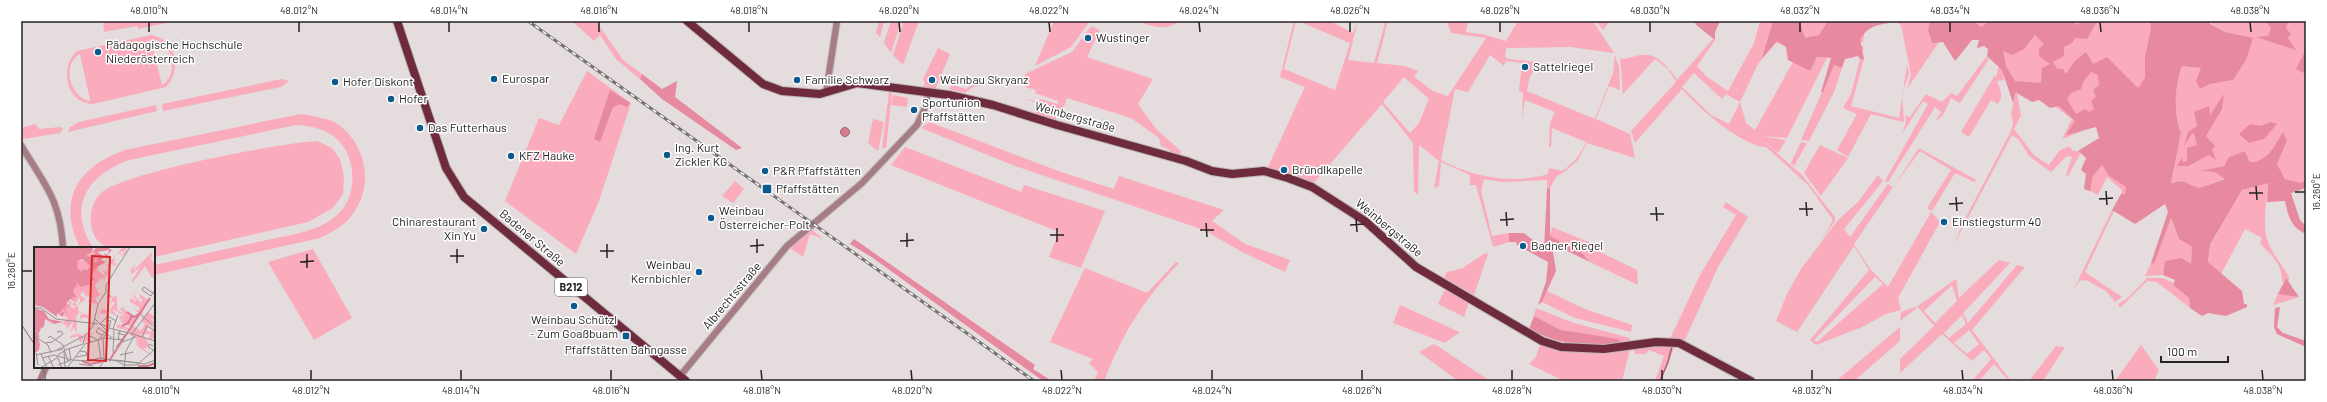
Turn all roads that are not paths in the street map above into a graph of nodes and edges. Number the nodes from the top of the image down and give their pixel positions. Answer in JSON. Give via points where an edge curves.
{"nodes":[{"id":1,"x":397,"y":21,"type":"edge"},
{"id":2,"x":687,"y":21,"type":"edge"},
{"id":3,"x":837,"y":21,"type":"edge"},
{"id":4,"x":826,"y":93,"type":"junction"},
{"id":5,"x":928,"y":93,"type":"junction"},
{"id":6,"x":21,"y":145,"type":"edge"},
{"id":7,"x":63,"y":247,"type":"edge"},
{"id":8,"x":46,"y":368,"type":"edge"},
{"id":9,"x":683,"y":378,"type":"edge"},
{"id":10,"x":40,"y":381,"type":"edge"},
{"id":11,"x":1751,"y":381,"type":"edge"}],
"edges":[{"from":1,"to":9,"type":"main road","name":"Badener Straße","number":"B212","via":[[446,168],[464,197]]},
{"from":2,"to":4,"type":"main road","name":"Weinbergstraße","via":[[763,84],[782,91],[812,95]]},
{"from":3,"to":4,"type":"street"},
{"from":4,"to":5,"type":"main road","name":"Weinbergstraße","via":[[858,82]]},
{"from":5,"to":9,"type":"street","name":"Albrechtsstraße","via":[[925,108],[916,125],[901,143],[862,184],[787,246]]},
{"from":5,"to":11,"type":"main road","name":"Weinbergstraße","via":[[988,103],[1217,172],[1232,174],[1264,171],[1288,178],[1312,187],[1365,221],[1416,267],[1542,341],[1562,347],[1604,349],[1656,342],[1679,343]]},
{"from":6,"to":7,"type":"street","via":[[56,204],[61,222]]},
{"from":8,"to":10,"type":"street"}]}
